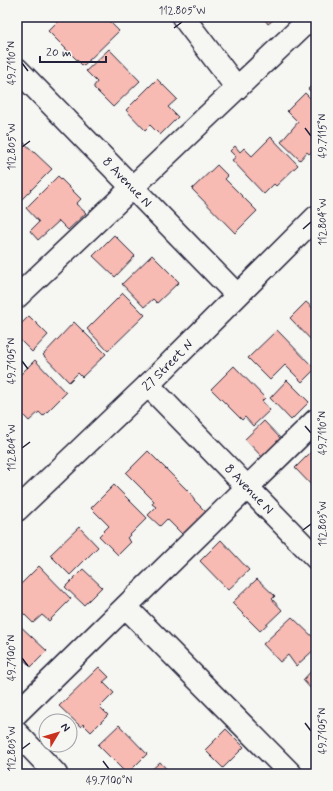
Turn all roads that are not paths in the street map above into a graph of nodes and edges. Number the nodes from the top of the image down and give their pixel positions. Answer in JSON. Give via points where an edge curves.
{"nodes":[{"id":1,"x":183,"y":17,"type":"edge"},
{"id":2,"x":312,"y":17,"type":"edge"},
{"id":3,"x":17,"y":70,"type":"edge"},
{"id":4,"x":237,"y":88,"type":"junction"},
{"id":5,"x":133,"y":188,"type":"junction"},
{"id":6,"x":316,"y":217,"type":"edge"},
{"id":7,"x":237,"y":295,"type":"junction"},
{"id":8,"x":17,"y":298,"type":"edge"},
{"id":9,"x":148,"y":385,"type":"junction"},
{"id":10,"x":316,"y":420,"type":"edge"},
{"id":11,"x":247,"y":487,"type":"junction"},
{"id":12,"x":17,"y":510,"type":"edge"},
{"id":13,"x":316,"y":558,"type":"edge"},
{"id":14,"x":126,"y":606,"type":"junction"},
{"id":15,"x":17,"y":713,"type":"edge"},
{"id":16,"x":17,"y":734,"type":"edge"},
{"id":17,"x":56,"y":774,"type":"edge"},
{"id":18,"x":291,"y":774,"type":"edge"}],
"edges":[{"from":1,"to":4,"type":"street"},
{"from":2,"to":4,"type":"street"},
{"from":3,"to":5,"type":"street","name":"8 Avenue N"},
{"from":4,"to":5,"type":"street"},
{"from":5,"to":7,"type":"street","name":"8 Avenue N"},
{"from":5,"to":8,"type":"street"},
{"from":6,"to":7,"type":"street","name":"27 Street N"},
{"from":7,"to":9,"type":"street","name":"27 Street N"},
{"from":9,"to":11,"type":"street","name":"8 Avenue N"},
{"from":9,"to":12,"type":"street","name":"27 Street N"},
{"from":10,"to":11,"type":"street"},
{"from":11,"to":13,"type":"street","name":"8 Avenue N"},
{"from":11,"to":14,"type":"street"},
{"from":14,"to":15,"type":"street"},
{"from":14,"to":18,"type":"street"},
{"from":16,"to":17,"type":"street"}]}
